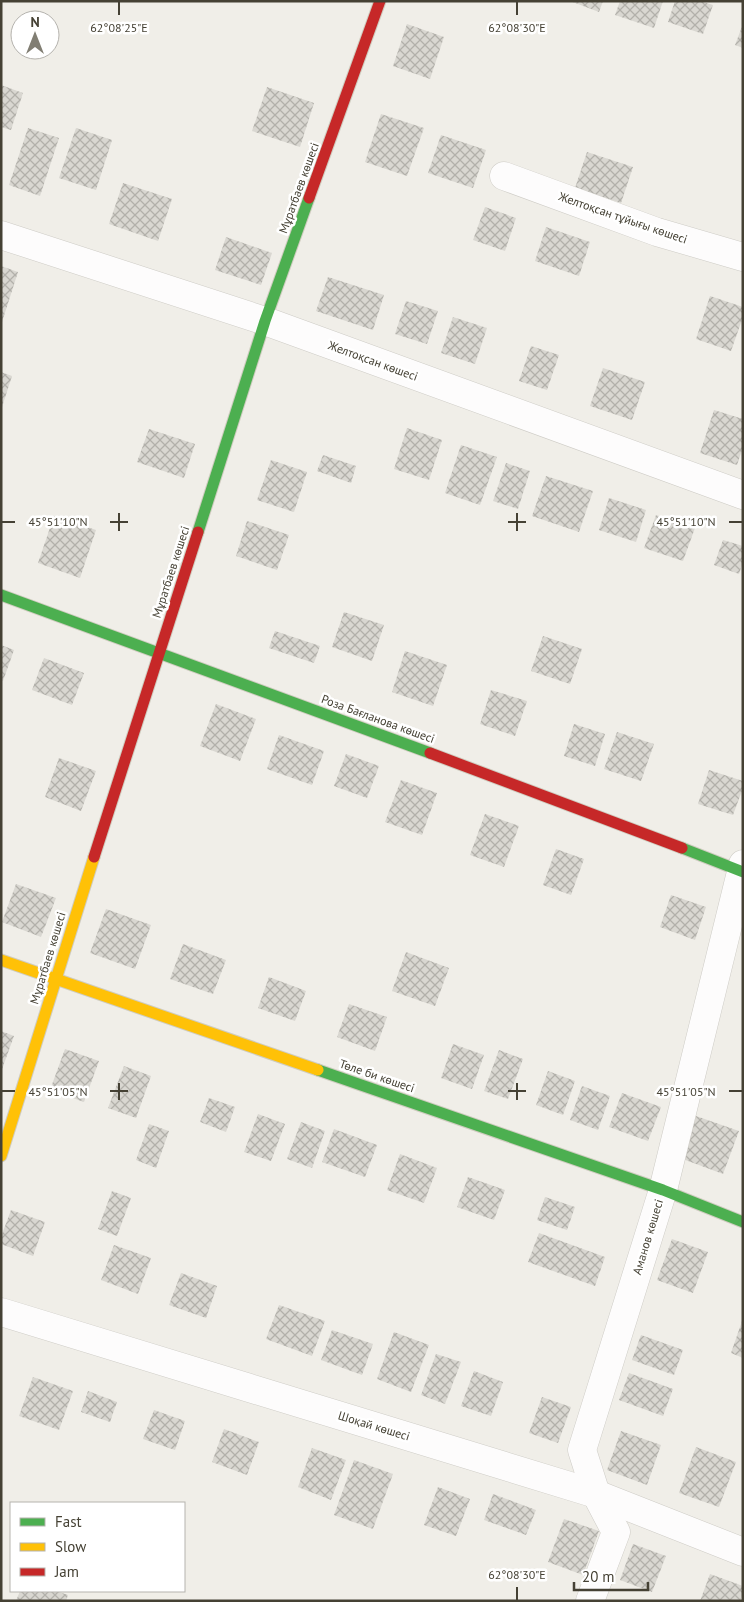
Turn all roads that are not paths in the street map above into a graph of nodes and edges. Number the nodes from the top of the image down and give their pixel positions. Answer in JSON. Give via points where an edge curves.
{"nodes":[{"id":1,"x":380,"y":1,"type":"edge"},
{"id":2,"x":504,"y":176,"type":"dead end"},
{"id":3,"x":1,"y":235,"type":"edge"},
{"id":4,"x":743,"y":258,"type":"edge"},
{"id":5,"x":265,"y":322,"type":"junction"},
{"id":6,"x":743,"y":494,"type":"edge"},
{"id":7,"x":1,"y":596,"type":"edge"},
{"id":8,"x":159,"y":653,"type":"junction"},
{"id":9,"x":742,"y":869,"type":"edge"},
{"id":10,"x":1,"y":960,"type":"edge"},
{"id":11,"x":55,"y":979,"type":"junction"},
{"id":12,"x":1,"y":1156,"type":"edge"},
{"id":13,"x":663,"y":1190,"type":"junction"},
{"id":14,"x":743,"y":1222,"type":"edge"},
{"id":15,"x":1,"y":1312,"type":"edge"},
{"id":16,"x":596,"y":1494,"type":"junction"},
{"id":17,"x":743,"y":1552,"type":"edge"},
{"id":18,"x":590,"y":1601,"type":"edge"}],
"edges":[{"from":1,"to":5,"type":"street","name":"Мұратбаев көшесі"},
{"from":2,"to":4,"type":"street","name":"Желтоқсан тұйығы көшесі","via":[[657,232]]},
{"from":3,"to":5,"type":"street","name":"Желтоқсан көшесі"},
{"from":5,"to":6,"type":"street","name":"Желтоқсан көшесі"},
{"from":5,"to":8,"type":"street","name":"Мұратбаев көшесі"},
{"from":7,"to":8,"type":"street","name":"Роза Бағланова көшесі"},
{"from":8,"to":9,"type":"street","name":"Роза Бағланова көшесі"},
{"from":8,"to":11,"type":"street","name":"Мұратбаев көшесі"},
{"from":9,"to":13,"type":"street","name":"Аманов көшесі"},
{"from":10,"to":11,"type":"street","name":"Төле би көшесі"},
{"from":11,"to":12,"type":"street","name":"Мұратбаев көшесі"},
{"from":11,"to":13,"type":"street","name":"Төле би көшесі"},
{"from":13,"to":14,"type":"street","name":"Төле би көшесі"},
{"from":13,"to":16,"type":"street","name":"Аманов көшесі","via":[[582,1450]]},
{"from":15,"to":16,"type":"street","name":"Шоқай көшесі"},
{"from":16,"to":17,"type":"street","name":"Шоқай көшесі"},
{"from":16,"to":18,"type":"street","name":"Аманов көшесі","via":[[616,1532]]}]}
